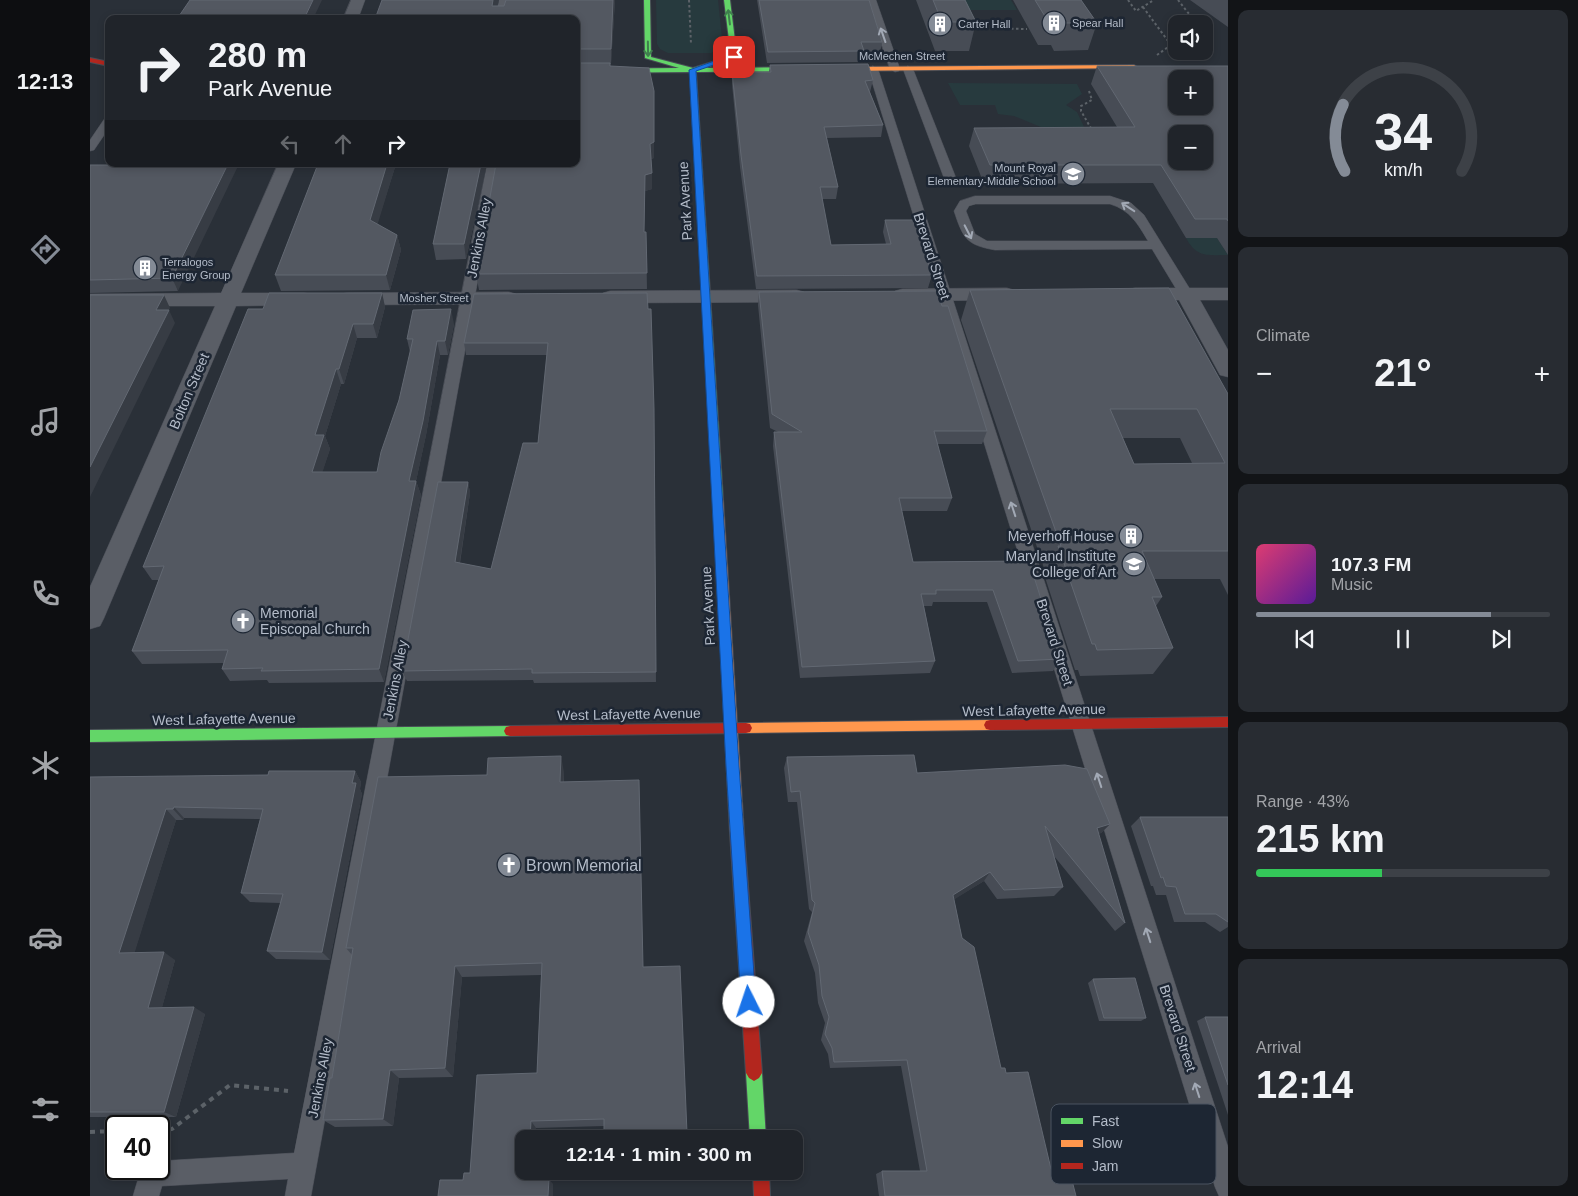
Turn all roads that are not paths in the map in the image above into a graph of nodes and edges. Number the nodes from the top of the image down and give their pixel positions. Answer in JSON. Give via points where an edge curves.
{"nodes":[{"id":1,"x":358,"y":0,"type":"edge"},
{"id":2,"x":504,"y":0,"type":"edge"},
{"id":3,"x":647,"y":0,"type":"edge"},
{"id":4,"x":727,"y":0,"type":"edge"},
{"id":5,"x":871,"y":0,"type":"edge"},
{"id":6,"x":352,"y":15,"type":"edge"},
{"id":7,"x":501,"y":15,"type":"edge"},
{"id":8,"x":90,"y":60,"type":"edge"},
{"id":9,"x":105,"y":63,"type":"edge"},
{"id":10,"x":1145,"y":67,"type":"edge"},
{"id":11,"x":873,"y":69,"type":"junction"},
{"id":12,"x":895,"y":69,"type":"junction"},
{"id":13,"x":908,"y":69,"type":"junction"},
{"id":14,"x":693,"y":70,"type":"junction"},
{"id":15,"x":580,"y":71,"type":"edge"},
{"id":16,"x":105,"y":126,"type":"edge"},
{"id":17,"x":90,"y":148,"type":"edge"},
{"id":18,"x":286,"y":167,"type":"edge"},
{"id":19,"x":491,"y":167,"type":"edge"},
{"id":20,"x":950,"y":178,"type":"dead end"},
{"id":21,"x":1156,"y":245,"type":"junction"},
{"id":22,"x":1022,"y":294,"type":"edge"},
{"id":23,"x":1118,"y":294,"type":"edge"},
{"id":24,"x":1186,"y":294,"type":"junction"},
{"id":25,"x":1228,"y":294,"type":"edge"},
{"id":26,"x":818,"y":295,"type":"edge"},
{"id":27,"x":886,"y":295,"type":"edge"},
{"id":28,"x":945,"y":295,"type":"junction"},
{"id":29,"x":706,"y":296,"type":"junction"},
{"id":30,"x":587,"y":297,"type":"edge"},
{"id":31,"x":467,"y":298,"type":"junction"},
{"id":32,"x":527,"y":298,"type":"edge"},
{"id":33,"x":228,"y":299,"type":"junction"},
{"id":34,"x":90,"y":300,"type":"edge"},
{"id":35,"x":1228,"y":370,"type":"edge"},
{"id":36,"x":90,"y":618,"type":"edge"},
{"id":37,"x":1228,"y":722,"type":"edge"},
{"id":38,"x":1081,"y":724,"type":"junction"},
{"id":39,"x":730,"y":728,"type":"junction"},
{"id":40,"x":385,"y":732,"type":"junction"},
{"id":41,"x":90,"y":736,"type":"edge"},
{"id":42,"x":1202,"y":1104,"type":"edge"},
{"id":43,"x":757,"y":1130,"type":"edge"},
{"id":44,"x":1216,"y":1149,"type":"edge"},
{"id":45,"x":304,"y":1165,"type":"junction"},
{"id":46,"x":761,"y":1180,"type":"edge"},
{"id":47,"x":1228,"y":1187,"type":"edge"},
{"id":48,"x":146,"y":1196,"type":"edge"},
{"id":49,"x":298,"y":1196,"type":"edge"},
{"id":50,"x":762,"y":1196,"type":"edge"}],
"edges":[{"from":1,"to":6,"type":"street"},
{"from":2,"to":7,"type":"lane"},
{"from":3,"to":14,"type":"street","one_way":true,"via":[[648,58]]},
{"from":14,"to":4,"type":"street","one_way":true,"via":[[734,57]]},
{"from":12,"to":5,"type":"lane","one_way":true},
{"from":8,"to":9,"type":"street"},
{"from":10,"to":13,"type":"street","name":"McMechen Street"},
{"from":11,"to":12,"type":"street","name":"McMechen Street"},
{"from":11,"to":14,"type":"street","name":"McMechen Street"},
{"from":11,"to":28,"type":"lane","name":"Brevard Street"},
{"from":12,"to":13,"type":"street","name":"McMechen Street"},
{"from":13,"to":20,"type":"lane"},
{"from":14,"to":15,"type":"street","name":"McMechen Street"},
{"from":14,"to":29,"type":"street","name":"Park Avenue"},
{"from":16,"to":17,"type":"lane"},
{"from":18,"to":33,"type":"street","name":"Bolton Street"},
{"from":19,"to":31,"type":"lane","name":"Jenkins Alley"},
{"from":21,"to":21,"type":"lane","one_way":true,"via":[[1133,209],[1110,200],[975,200],[964,204],[960,210],[969,237],[978,244]]},
{"from":21,"to":24,"type":"lane"},
{"from":22,"to":28,"type":"street"},
{"from":23,"to":24,"type":"street"},
{"from":24,"to":25,"type":"street"},
{"from":24,"to":35,"type":"street"},
{"from":26,"to":29,"type":"street"},
{"from":27,"to":28,"type":"street"},
{"from":38,"to":28,"type":"lane","name":"Brevard Street","one_way":true},
{"from":29,"to":30,"type":"street"},
{"from":29,"to":39,"type":"street","name":"Park Avenue"},
{"from":31,"to":32,"type":"street","name":"Mosher Street"},
{"from":31,"to":33,"type":"street","name":"Mosher Street"},
{"from":31,"to":40,"type":"lane","name":"Jenkins Alley"},
{"from":33,"to":34,"type":"street","name":"Mosher Street"},
{"from":33,"to":36,"type":"street","name":"Bolton Street"},
{"from":37,"to":38,"type":"street","name":"West Lafayette Avenue"},
{"from":38,"to":39,"type":"street","name":"West Lafayette Avenue"},
{"from":42,"to":38,"type":"lane","name":"Brevard Street","one_way":true},
{"from":39,"to":40,"type":"street","name":"West Lafayette Avenue"},
{"from":39,"to":43,"type":"street","name":"Park Avenue"},
{"from":40,"to":41,"type":"street","name":"West Lafayette Avenue"},
{"from":40,"to":45,"type":"lane","name":"Jenkins Alley"},
{"from":47,"to":44,"type":"lane","name":"Brevard Street","one_way":true},
{"from":45,"to":48,"type":"lane","via":[[152,1174]]},
{"from":45,"to":49,"type":"lane","name":"Jenkins Alley"},
{"from":46,"to":50,"type":"street"}]}
